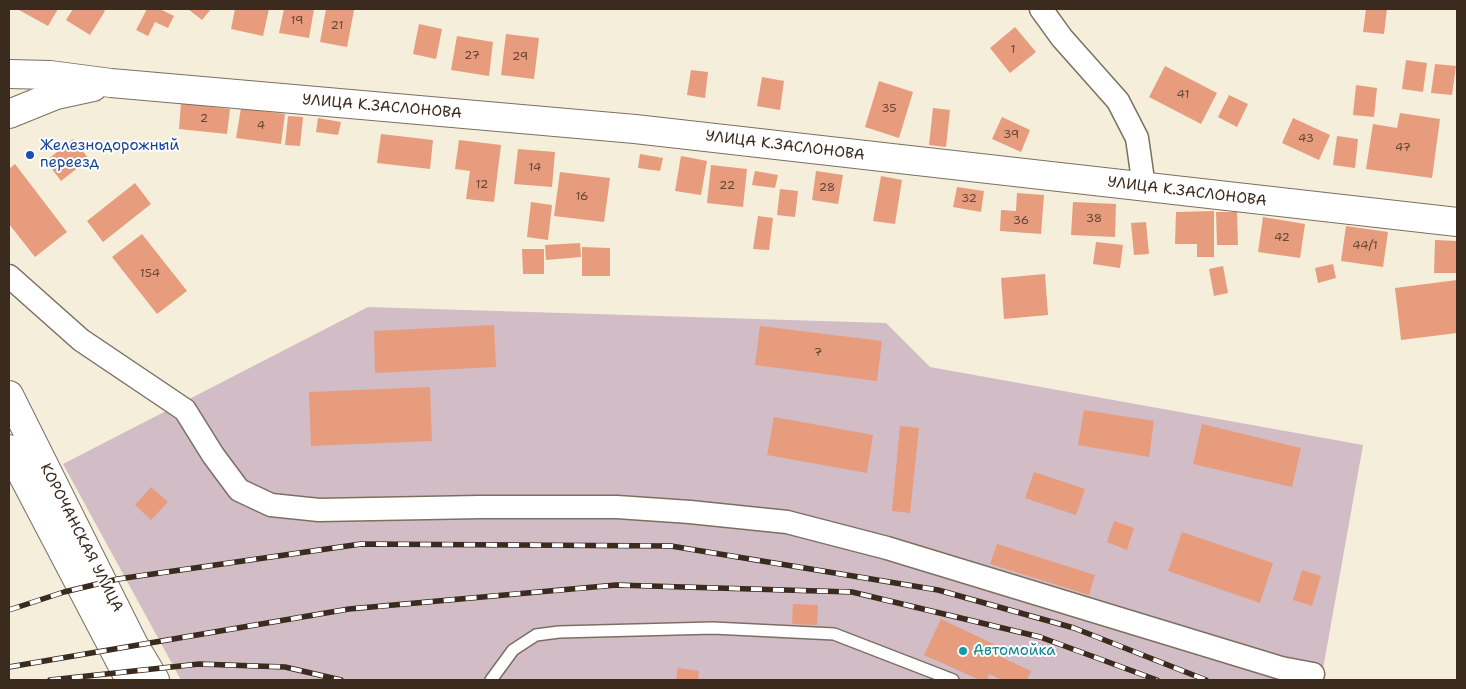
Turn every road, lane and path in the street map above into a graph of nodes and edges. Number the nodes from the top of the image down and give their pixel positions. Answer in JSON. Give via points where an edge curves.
{"nodes":[{"id":1,"x":1041,"y":9,"type":"edge"},
{"id":2,"x":9,"y":74,"type":"edge"},
{"id":3,"x":111,"y":83,"type":"junction"},
{"id":4,"x":9,"y":114,"type":"edge"},
{"id":5,"x":1144,"y":187,"type":"junction"},
{"id":6,"x":1457,"y":222,"type":"edge"},
{"id":7,"x":9,"y":276,"type":"edge"},
{"id":8,"x":9,"y":395,"type":"edge"},
{"id":9,"x":9,"y":449,"type":"edge"},
{"id":10,"x":1319,"y":677,"type":"edge"},
{"id":11,"x":130,"y":680,"type":"edge"},
{"id":12,"x":155,"y":680,"type":"edge"},
{"id":13,"x":491,"y":680,"type":"edge"},
{"id":14,"x":953,"y":680,"type":"edge"}],
"edges":[{"from":1,"to":5,"type":"street","via":[[1062,38],[1118,101],[1137,138]]},
{"from":2,"to":3,"type":"street","name":"УЛИЦА К.ЗАСЛОНОВА","via":[[71,76]]},
{"from":3,"to":4,"type":"street","name":"УЛИЦА К.ЗАСЛОНОВА","via":[[56,95]]},
{"from":3,"to":5,"type":"street","name":"УЛИЦА К.ЗАСЛОНОВА","via":[[635,129]]},
{"from":5,"to":6,"type":"street","name":"УЛИЦА К.ЗАСЛОНОВА"},
{"from":7,"to":10,"type":"street","via":[[81,340],[184,410],[239,490],[271,505],[319,510],[617,507],[786,522],[887,548],[1280,668]]},
{"from":8,"to":12,"type":"street","name":"КОРОЧАНСКАЯ УЛИЦА","via":[[134,645]]},
{"from":9,"to":11,"type":"street","name":"КОРОЧАНСКАЯ УЛИЦА"},
{"from":13,"to":14,"type":"lane","via":[[513,650],[536,635],[713,628],[834,634]]}]}
